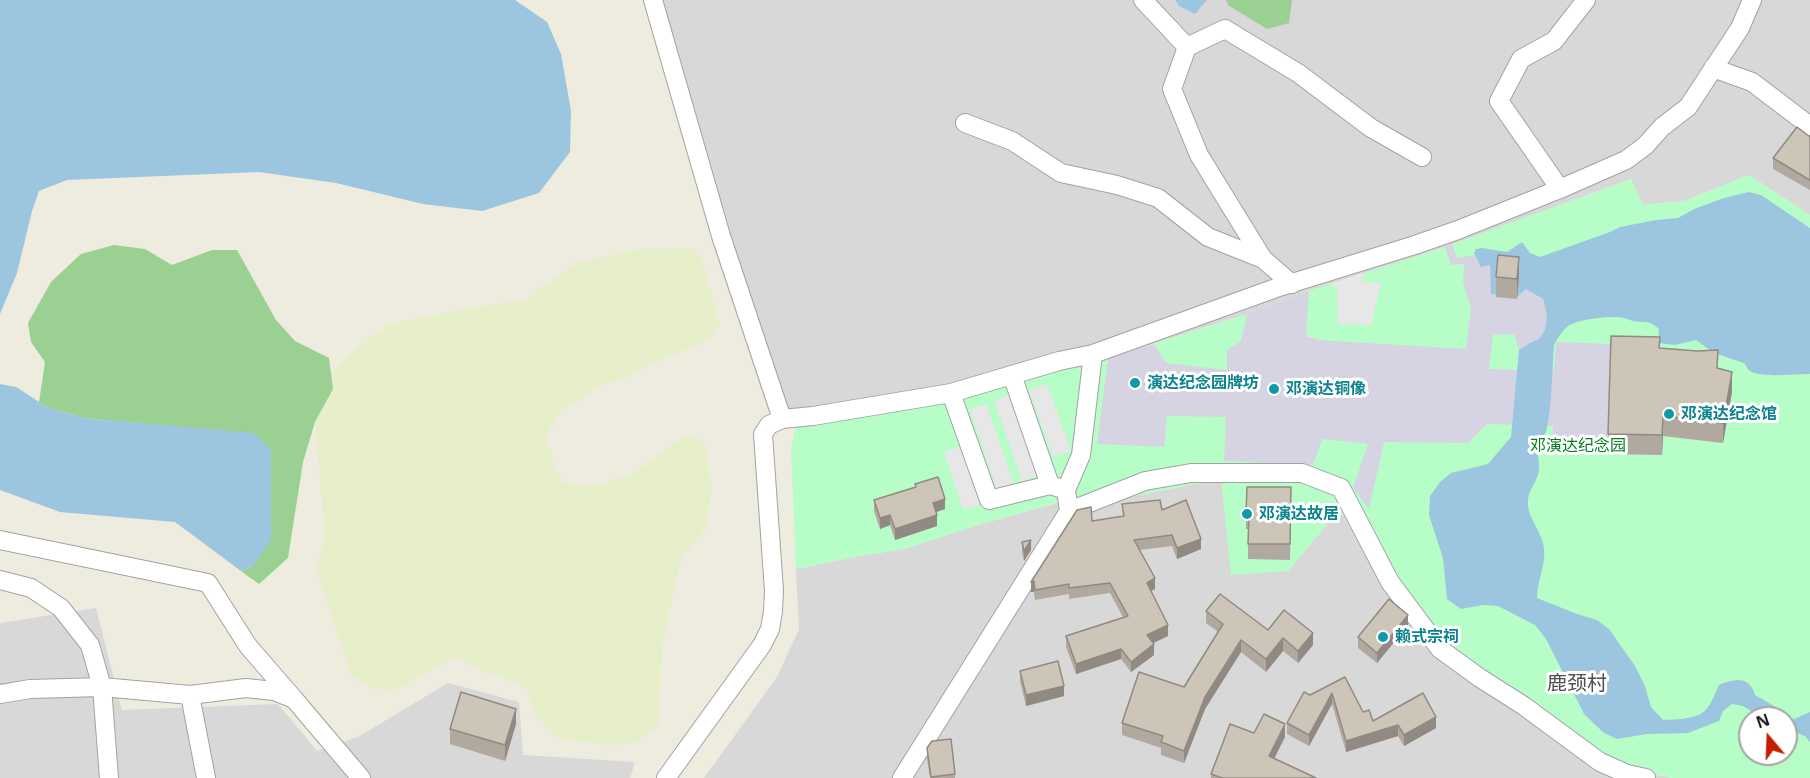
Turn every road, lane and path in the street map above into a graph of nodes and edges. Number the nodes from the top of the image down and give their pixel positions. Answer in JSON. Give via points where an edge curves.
{"nodes":[{"id":1,"x":653,"y":0,"type":"edge"},
{"id":2,"x":1143,"y":0,"type":"edge"},
{"id":3,"x":1586,"y":0,"type":"edge"},
{"id":4,"x":1752,"y":0,"type":"edge"},
{"id":5,"x":1187,"y":47,"type":"junction"},
{"id":6,"x":1713,"y":68,"type":"junction"},
{"id":7,"x":965,"y":123,"type":"dead end"},
{"id":8,"x":1810,"y":126,"type":"edge"},
{"id":9,"x":1422,"y":157,"type":"dead end"},
{"id":10,"x":1560,"y":189,"type":"junction"},
{"id":11,"x":1263,"y":259,"type":"junction"},
{"id":12,"x":1292,"y":284,"type":"junction"},
{"id":13,"x":1093,"y":354,"type":"junction"},
{"id":14,"x":1012,"y":375,"type":"junction"},
{"id":15,"x":951,"y":393,"type":"junction"},
{"id":16,"x":782,"y":419,"type":"junction"},
{"id":17,"x":1058,"y":487,"type":"junction"},
{"id":18,"x":1069,"y":511,"type":"junction"},
{"id":19,"x":0,"y":540,"type":"edge"},
{"id":20,"x":0,"y":580,"type":"edge"},
{"id":21,"x":102,"y":687,"type":"junction"},
{"id":22,"x":0,"y":694,"type":"edge"},
{"id":23,"x":190,"y":696,"type":"junction"},
{"id":24,"x":294,"y":699,"type":"junction"},
{"id":25,"x":1600,"y":762,"type":"junction"},
{"id":26,"x":109,"y":778,"type":"edge"},
{"id":27,"x":206,"y":778,"type":"edge"},
{"id":28,"x":361,"y":778,"type":"edge"},
{"id":29,"x":666,"y":778,"type":"edge"},
{"id":30,"x":902,"y":778,"type":"edge"},
{"id":31,"x":1610,"y":778,"type":"edge"},
{"id":32,"x":1646,"y":778,"type":"edge"}],
"edges":[{"from":1,"to":16,"type":"street","via":[[721,236]]},
{"from":2,"to":5,"type":"street"},
{"from":3,"to":10,"type":"street","via":[[1554,41],[1521,59],[1499,101]]},
{"from":4,"to":6,"type":"street","via":[[1740,28]]},
{"from":5,"to":9,"type":"street","via":[[1225,29],[1298,73],[1371,128]]},
{"from":5,"to":11,"type":"street","via":[[1172,89],[1199,155]]},
{"from":6,"to":8,"type":"street","via":[[1752,82]]},
{"from":6,"to":10,"type":"street","via":[[1688,107],[1645,146],[1626,160]]},
{"from":7,"to":11,"type":"street","via":[[1012,141],[1061,173],[1158,198],[1208,237]]},
{"from":10,"to":12,"type":"street","via":[[1415,245]]},
{"from":11,"to":12,"type":"street"},
{"from":12,"to":13,"type":"street"},
{"from":13,"to":14,"type":"street"},
{"from":13,"to":17,"type":"street","via":[[1081,454]]},
{"from":14,"to":15,"type":"street"},
{"from":14,"to":17,"type":"street"},
{"from":15,"to":16,"type":"street"},
{"from":15,"to":17,"type":"street","via":[[989,500]]},
{"from":16,"to":29,"type":"street","via":[[769,425],[763,434],[774,591],[770,629],[753,660]]},
{"from":17,"to":18,"type":"street"},
{"from":18,"to":25,"type":"street","via":[[1145,481],[1191,473],[1302,473],[1341,488],[1390,582],[1440,649]]},
{"from":18,"to":30,"type":"street"},
{"from":19,"to":24,"type":"street","via":[[208,582],[248,646]]},
{"from":20,"to":21,"type":"street","via":[[31,588],[61,608],[90,645]]},
{"from":21,"to":22,"type":"street"},
{"from":21,"to":23,"type":"street"},
{"from":21,"to":26,"type":"street"},
{"from":23,"to":24,"type":"street","via":[[246,688],[274,690]]},
{"from":23,"to":27,"type":"street"},
{"from":24,"to":28,"type":"street"},
{"from":25,"to":31,"type":"street"},
{"from":25,"to":32,"type":"street"}]}
